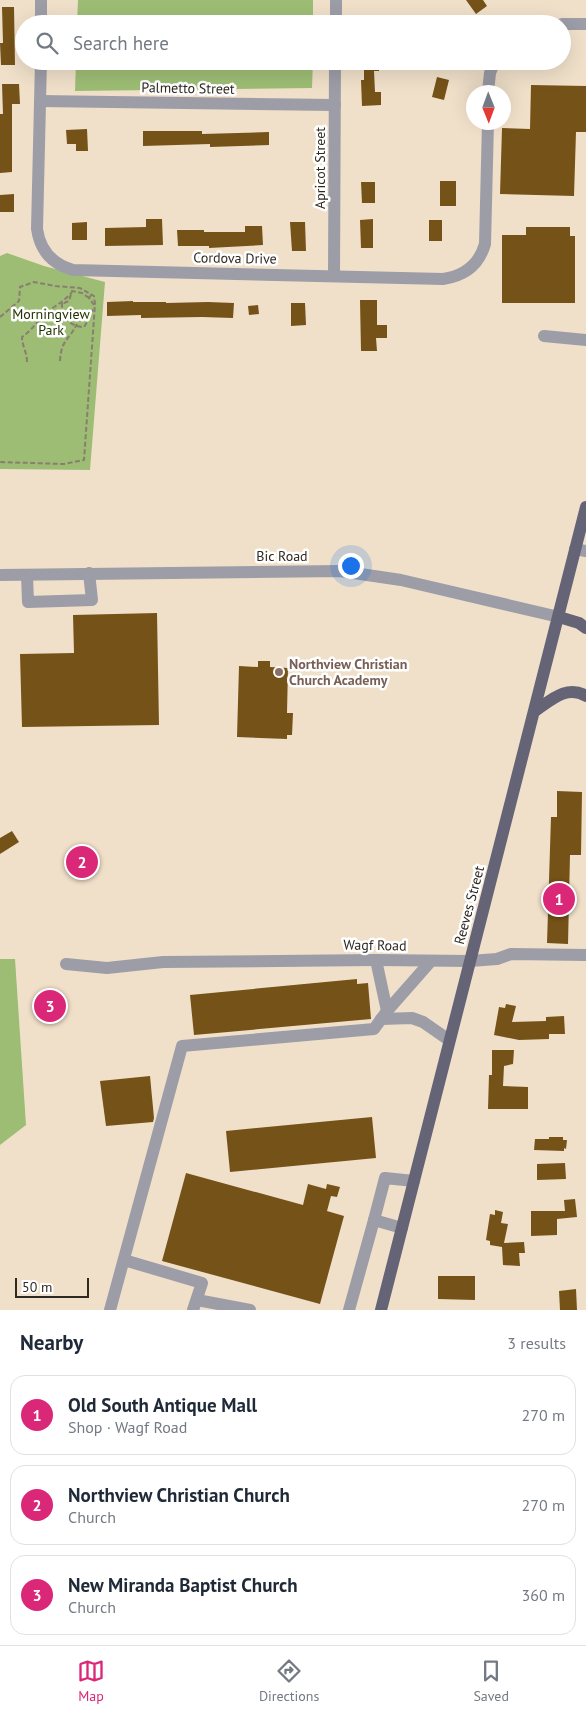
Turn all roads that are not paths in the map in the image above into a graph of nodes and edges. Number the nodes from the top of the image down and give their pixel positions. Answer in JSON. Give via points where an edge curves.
{"nodes":[{"id":1,"x":41,"y":0,"type":"edge"},
{"id":2,"x":336,"y":0,"type":"edge"},
{"id":3,"x":41,"y":15,"type":"edge"},
{"id":4,"x":336,"y":15,"type":"edge"},
{"id":5,"x":571,"y":24,"type":"edge"},
{"id":6,"x":586,"y":24,"type":"edge"},
{"id":7,"x":41,"y":70,"type":"edge"},
{"id":8,"x":335,"y":70,"type":"edge"},
{"id":9,"x":491,"y":70,"type":"edge"},
{"id":10,"x":489,"y":85,"type":"edge"},
{"id":11,"x":40,"y":101,"type":"junction"},
{"id":12,"x":335,"y":105,"type":"junction"},
{"id":13,"x":488,"y":130,"type":"edge"},
{"id":14,"x":334,"y":276,"type":"junction"},
{"id":15,"x":544,"y":336,"type":"dead end"},
{"id":16,"x":586,"y":340,"type":"edge"},
{"id":17,"x":586,"y":507,"type":"edge"},
{"id":18,"x":580,"y":550,"type":"edge"},
{"id":19,"x":89,"y":573,"type":"junction"},
{"id":20,"x":27,"y":574,"type":"junction"},
{"id":21,"x":0,"y":575,"type":"edge"},
{"id":22,"x":558,"y":617,"type":"junction"},
{"id":23,"x":586,"y":628,"type":"edge"},
{"id":24,"x":586,"y":696,"type":"edge"},
{"id":25,"x":535,"y":712,"type":"junction"},
{"id":26,"x":586,"y":954,"type":"edge"},
{"id":27,"x":376,"y":960,"type":"junction"},
{"id":28,"x":431,"y":961,"type":"junction"},
{"id":29,"x":470,"y":961,"type":"junction"},
{"id":30,"x":66,"y":964,"type":"dead end"},
{"id":31,"x":384,"y":1015,"type":"junction"},
{"id":32,"x":449,"y":1040,"type":"junction"},
{"id":33,"x":414,"y":1181,"type":"junction"},
{"id":34,"x":374,"y":1220,"type":"junction"},
{"id":35,"x":402,"y":1228,"type":"junction"},
{"id":36,"x":124,"y":1260,"type":"junction"},
{"id":37,"x":195,"y":1305,"type":"edge"},
{"id":38,"x":110,"y":1310,"type":"edge"},
{"id":39,"x":250,"y":1310,"type":"edge"},
{"id":40,"x":350,"y":1310,"type":"edge"},
{"id":41,"x":381,"y":1310,"type":"edge"}],
"edges":[{"from":1,"to":3,"type":"street"},
{"from":2,"to":4,"type":"street"},
{"from":5,"to":6,"type":"street"},
{"from":7,"to":11,"type":"street","name":"Cordova Drive"},
{"from":8,"to":12,"type":"street","name":"Apricot Street"},
{"from":9,"to":10,"type":"street"},
{"from":11,"to":12,"type":"street","name":"Palmetto Street"},
{"from":11,"to":14,"type":"street","name":"Cordova Drive","via":[[36,229],[44,250],[60,265],[80,271]]},
{"from":12,"to":14,"type":"street","name":"Apricot Street"},
{"from":13,"to":14,"type":"street","name":"Cordova Drive","via":[[486,237],[483,250],[472,267],[459,275],[443,278]]},
{"from":15,"to":16,"type":"street"},
{"from":17,"to":18,"type":"main road","name":"Reeves Street"},
{"from":18,"to":22,"type":"main road","name":"Reeves Street"},
{"from":19,"to":20,"type":"street","name":"Bic Road"},
{"from":19,"to":20,"type":"street","via":[[92,600],[28,602]]},
{"from":19,"to":22,"type":"street","name":"Bic Road","via":[[340,571],[401,580]]},
{"from":20,"to":21,"type":"street","name":"Bic Road"},
{"from":22,"to":23,"type":"main road"},
{"from":22,"to":25,"type":"main road","name":"Reeves Street"},
{"from":24,"to":25,"type":"main road","via":[[575,692],[561,694]]},
{"from":25,"to":29,"type":"main road","name":"Reeves Street"},
{"from":26,"to":29,"type":"street","name":"Wagf Road","via":[[518,954]]},
{"from":27,"to":28,"type":"street","name":"Wagf Road"},
{"from":27,"to":30,"type":"street","name":"Wagf Road","via":[[163,962],[108,968]]},
{"from":27,"to":31,"type":"street"},
{"from":28,"to":29,"type":"street","name":"Wagf Road"},
{"from":28,"to":31,"type":"street"},
{"from":29,"to":32,"type":"main road","name":"Reeves Street"},
{"from":31,"to":32,"type":"street","via":[[423,1022]]},
{"from":31,"to":36,"type":"street","via":[[374,1029],[182,1046]]},
{"from":32,"to":33,"type":"main road","name":"Reeves Street"},
{"from":33,"to":34,"type":"street","via":[[385,1178]]},
{"from":33,"to":35,"type":"main road","name":"Reeves Street"},
{"from":34,"to":35,"type":"street"},
{"from":34,"to":40,"type":"street"},
{"from":35,"to":41,"type":"main road","name":"Reeves Street"},
{"from":36,"to":37,"type":"street","via":[[202,1283]]},
{"from":36,"to":38,"type":"street"},
{"from":37,"to":39,"type":"street"}]}
